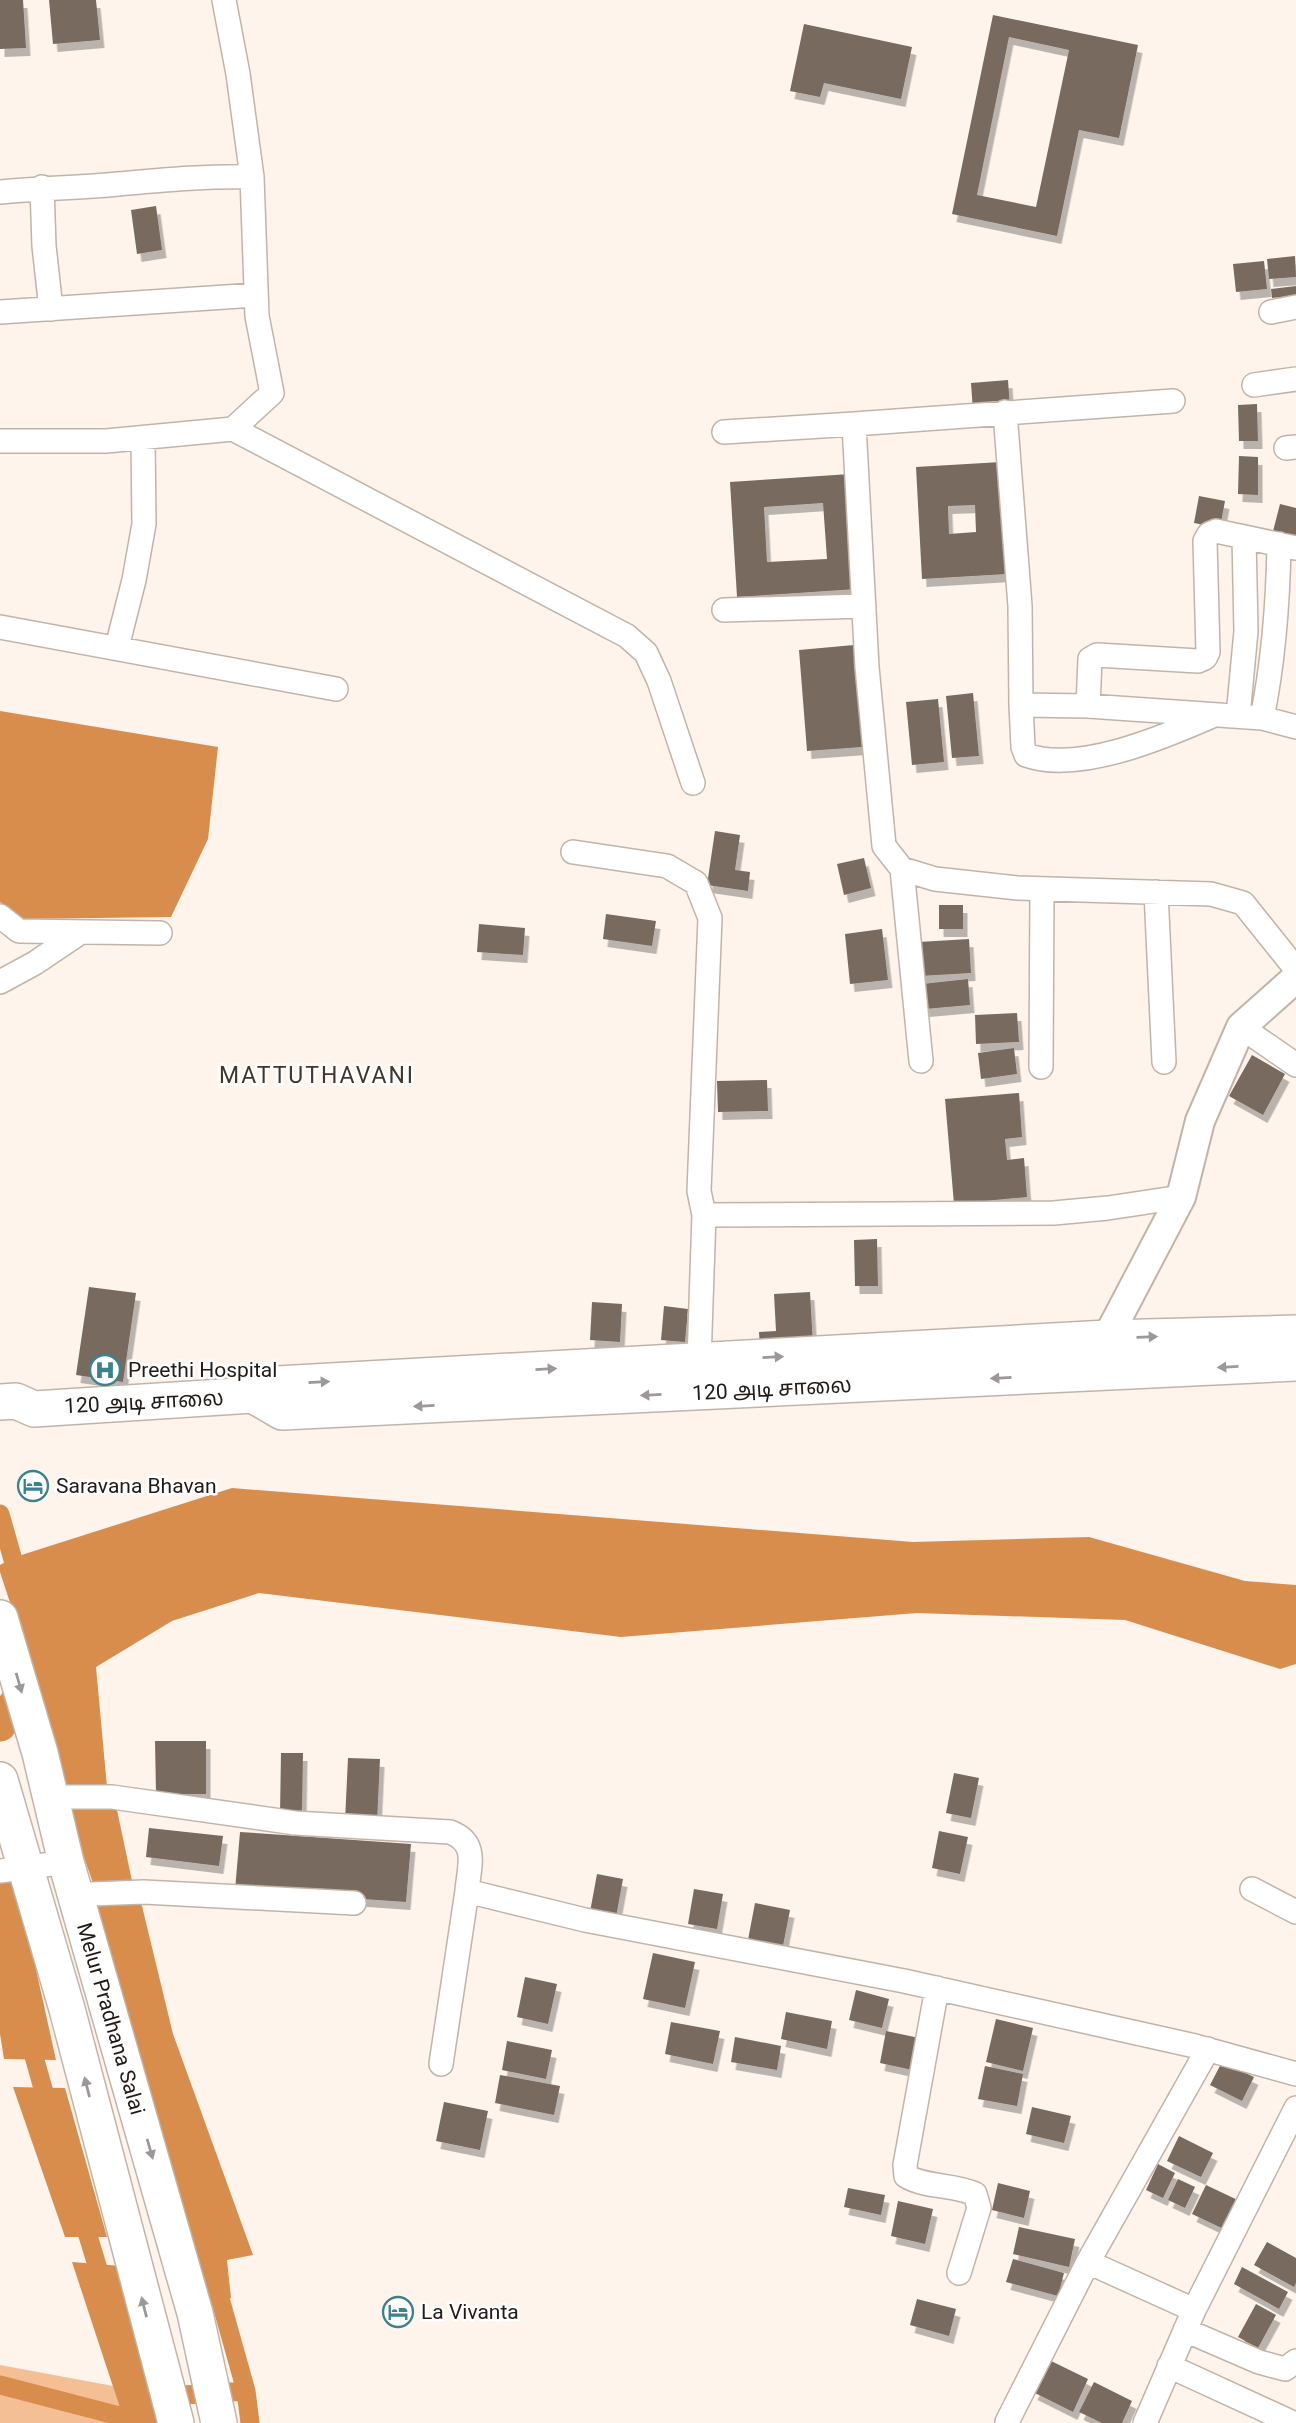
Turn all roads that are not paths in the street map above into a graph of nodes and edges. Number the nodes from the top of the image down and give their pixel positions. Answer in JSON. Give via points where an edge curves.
{"nodes":[{"id":1,"x":224,"y":0,"type":"edge"},
{"id":2,"x":252,"y":177,"type":"junction"},
{"id":3,"x":42,"y":187,"type":"junction"},
{"id":4,"x":0,"y":192,"type":"edge"},
{"id":5,"x":256,"y":295,"type":"junction"},
{"id":6,"x":1296,"y":307,"type":"edge"},
{"id":7,"x":51,"y":309,"type":"junction"},
{"id":8,"x":0,"y":312,"type":"edge"},
{"id":9,"x":1270,"y":312,"type":"dead end"},
{"id":10,"x":1296,"y":379,"type":"edge"},
{"id":11,"x":1254,"y":385,"type":"dead end"},
{"id":12,"x":1173,"y":401,"type":"dead end"},
{"id":13,"x":1005,"y":412,"type":"junction"},
{"id":14,"x":854,"y":424,"type":"junction"},
{"id":15,"x":233,"y":429,"type":"junction"},
{"id":16,"x":724,"y":432,"type":"dead end"},
{"id":17,"x":143,"y":438,"type":"junction"},
{"id":18,"x":0,"y":441,"type":"edge"},
{"id":19,"x":1244,"y":537,"type":"junction"},
{"id":20,"x":1287,"y":546,"type":"edge"},
{"id":21,"x":864,"y":606,"type":"junction"},
{"id":22,"x":724,"y":610,"type":"dead end"},
{"id":23,"x":0,"y":627,"type":"edge"},
{"id":24,"x":117,"y":647,"type":"junction"},
{"id":25,"x":335,"y":689,"type":"dead end"},
{"id":26,"x":1021,"y":705,"type":"junction"},
{"id":27,"x":1088,"y":706,"type":"junction"},
{"id":28,"x":1215,"y":715,"type":"junction"},
{"id":29,"x":1238,"y":716,"type":"junction"},
{"id":30,"x":1262,"y":718,"type":"junction"},
{"id":31,"x":1296,"y":727,"type":"edge"},
{"id":32,"x":693,"y":783,"type":"dead end"},
{"id":33,"x":573,"y":852,"type":"dead end"},
{"id":34,"x":902,"y":869,"type":"junction"},
{"id":35,"x":1042,"y":889,"type":"junction"},
{"id":36,"x":1156,"y":892,"type":"junction"},
{"id":37,"x":0,"y":916,"type":"edge"},
{"id":38,"x":81,"y":932,"type":"junction"},
{"id":39,"x":160,"y":933,"type":"dead end"},
{"id":40,"x":1296,"y":969,"type":"edge"},
{"id":41,"x":1296,"y":978,"type":"edge"},
{"id":42,"x":0,"y":982,"type":"edge"},
{"id":43,"x":1241,"y":1027,"type":"junction"},
{"id":44,"x":921,"y":1060,"type":"dead end"},
{"id":45,"x":1164,"y":1062,"type":"dead end"},
{"id":46,"x":1296,"y":1065,"type":"edge"},
{"id":47,"x":1041,"y":1067,"type":"dead end"},
{"id":48,"x":1181,"y":1196,"type":"junction"},
{"id":49,"x":704,"y":1215,"type":"junction"},
{"id":50,"x":1296,"y":1333,"type":"edge"},
{"id":51,"x":1107,"y":1338,"type":"junction"},
{"id":52,"x":699,"y":1361,"type":"junction"},
{"id":53,"x":1296,"y":1363,"type":"edge"},
{"id":54,"x":1097,"y":1373,"type":"junction"},
{"id":55,"x":253,"y":1395,"type":"junction"},
{"id":56,"x":0,"y":1402,"type":"edge"},
{"id":57,"x":34,"y":1409,"type":"junction"},
{"id":58,"x":0,"y":1422,"type":"edge"},
{"id":59,"x":0,"y":1618,"type":"edge"},
{"id":60,"x":0,"y":1781,"type":"edge"},
{"id":61,"x":57,"y":1797,"type":"junction"},
{"id":62,"x":66,"y":1862,"type":"junction"},
{"id":63,"x":13,"y":1870,"type":"edge"},
{"id":64,"x":1252,"y":1889,"type":"dead end"},
{"id":65,"x":467,"y":1891,"type":"junction"},
{"id":66,"x":84,"y":1896,"type":"junction"},
{"id":67,"x":354,"y":1903,"type":"dead end"},
{"id":68,"x":1296,"y":1912,"type":"edge"},
{"id":69,"x":937,"y":1988,"type":"junction"},
{"id":70,"x":1208,"y":2049,"type":"junction"},
{"id":71,"x":441,"y":2064,"type":"dead end"},
{"id":72,"x":1296,"y":2074,"type":"edge"},
{"id":73,"x":1296,"y":2108,"type":"edge"},
{"id":74,"x":1088,"y":2262,"type":"junction"},
{"id":75,"x":960,"y":2273,"type":"dead end"},
{"id":76,"x":1189,"y":2320,"type":"junction"},
{"id":77,"x":1296,"y":2361,"type":"edge"},
{"id":78,"x":1169,"y":2366,"type":"junction"},
{"id":79,"x":174,"y":2416,"type":"edge"},
{"id":80,"x":218,"y":2416,"type":"edge"},
{"id":81,"x":1007,"y":2423,"type":"edge"},
{"id":82,"x":1145,"y":2423,"type":"edge"},
{"id":83,"x":1293,"y":2423,"type":"edge"}],
"edges":[{"from":1,"to":2,"type":"street"},
{"from":2,"to":3,"type":"street","via":[[198,176]]},
{"from":2,"to":5,"type":"street"},
{"from":3,"to":4,"type":"street"},
{"from":3,"to":7,"type":"street"},
{"from":5,"to":7,"type":"street"},
{"from":5,"to":15,"type":"street","via":[[272,393]]},
{"from":6,"to":9,"type":"street"},
{"from":7,"to":8,"type":"street"},
{"from":10,"to":11,"type":"street"},
{"from":12,"to":13,"type":"street"},
{"from":13,"to":14,"type":"street"},
{"from":13,"to":26,"type":"street","via":[[1020,606]]},
{"from":14,"to":16,"type":"street"},
{"from":14,"to":21,"type":"street"},
{"from":15,"to":17,"type":"street"},
{"from":15,"to":32,"type":"street","via":[[627,636],[646,653],[659,681]]},
{"from":17,"to":18,"type":"street"},
{"from":17,"to":24,"type":"street","via":[[144,524]]},
{"from":19,"to":20,"type":"street"},
{"from":19,"to":27,"type":"street","via":[[1216,531],[1205,541],[1205,658],[1097,655],[1088,666]]},
{"from":19,"to":29,"type":"street","via":[[1246,631]]},
{"from":20,"to":30,"type":"street"},
{"from":21,"to":22,"type":"street"},
{"from":21,"to":34,"type":"street","via":[[884,846]]},
{"from":23,"to":24,"type":"street"},
{"from":24,"to":25,"type":"street"},
{"from":26,"to":27,"type":"street"},
{"from":26,"to":28,"type":"street","via":[[1023,747],[1026,755],[1039,760],[1137,747]]},
{"from":27,"to":28,"type":"street"},
{"from":28,"to":29,"type":"street"},
{"from":29,"to":30,"type":"street"},
{"from":30,"to":31,"type":"street"},
{"from":33,"to":49,"type":"street","via":[[667,866],[696,883],[710,918],[699,1192]]},
{"from":34,"to":35,"type":"street","via":[[935,879]]},
{"from":34,"to":44,"type":"street"},
{"from":35,"to":36,"type":"street"},
{"from":35,"to":47,"type":"street"},
{"from":36,"to":40,"type":"street","via":[[1211,894],[1244,903]]},
{"from":36,"to":45,"type":"street"},
{"from":37,"to":38,"type":"street","via":[[19,931]]},
{"from":38,"to":39,"type":"street"},
{"from":38,"to":42,"type":"street"},
{"from":41,"to":43,"type":"street"},
{"from":43,"to":46,"type":"street"},
{"from":43,"to":48,"type":"street","via":[[1200,1121]]},
{"from":48,"to":49,"type":"street","via":[[1054,1213]]},
{"from":48,"to":51,"type":"street"},
{"from":49,"to":52,"type":"street"},
{"from":51,"to":50,"type":"main road","name":"120 அடி சாலை","one_way":true},
{"from":52,"to":51,"type":"main road","name":"120 அடி சாலை","one_way":true},
{"from":51,"to":54,"type":"street"},
{"from":55,"to":52,"type":"main road","name":"120 அடி சாலை","one_way":true,"via":[[277,1384]]},
{"from":53,"to":54,"type":"main road","name":"120 அடி சாலை","one_way":true},
{"from":54,"to":55,"type":"main road","name":"120 அடி சாலை","one_way":true,"via":[[282,1412]]},
{"from":55,"to":57,"type":"main road","name":"120 அடி சாலை"},
{"from":56,"to":57,"type":"main road","name":"120 அடி சாலை","via":[[16,1401]]},
{"from":57,"to":58,"type":"main road","name":"120 அடி சாலை","via":[[18,1419]]},
{"from":59,"to":61,"type":"main road","name":"Melur Pradhana Salai","one_way":true},
{"from":60,"to":63,"type":"main road","name":"Melur Pradhana Salai"},
{"from":61,"to":62,"type":"main road","name":"Melur Pradhana Salai"},
{"from":61,"to":65,"type":"street","via":[[113,1797],[295,1823],[450,1832],[463,1837],[471,1850]]},
{"from":62,"to":63,"type":"street"},
{"from":62,"to":66,"type":"main road","name":"Melur Pradhana Salai"},
{"from":79,"to":63,"type":"main road","name":"Melur Pradhana Salai","one_way":true,"via":[[67,2009]]},
{"from":64,"to":68,"type":"street"},
{"from":65,"to":69,"type":"street","via":[[585,1920]]},
{"from":65,"to":71,"type":"street"},
{"from":66,"to":67,"type":"street","via":[[144,1892]]},
{"from":66,"to":80,"type":"main road","name":"Melur Pradhana Salai","one_way":true},
{"from":69,"to":70,"type":"street"},
{"from":69,"to":75,"type":"street","via":[[905,2165],[906,2176],[914,2181],[975,2194],[979,2208]]},
{"from":70,"to":72,"type":"street"},
{"from":70,"to":74,"type":"street"},
{"from":73,"to":76,"type":"street"},
{"from":74,"to":76,"type":"street"},
{"from":74,"to":81,"type":"street"},
{"from":76,"to":77,"type":"street","via":[[1259,2362],[1285,2369]]},
{"from":76,"to":78,"type":"street"},
{"from":78,"to":82,"type":"street"},
{"from":78,"to":83,"type":"street"}]}
